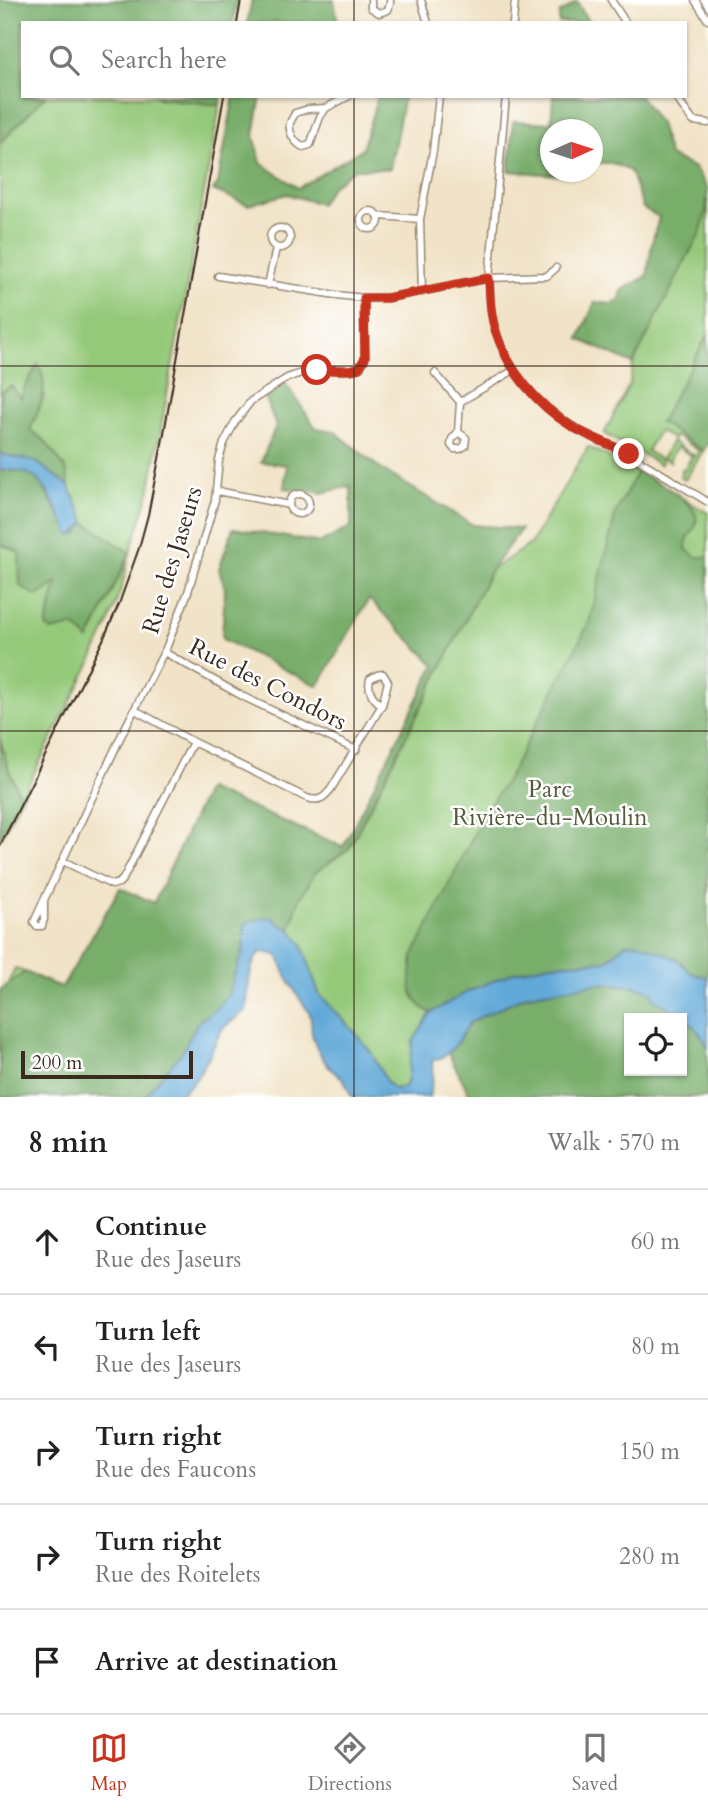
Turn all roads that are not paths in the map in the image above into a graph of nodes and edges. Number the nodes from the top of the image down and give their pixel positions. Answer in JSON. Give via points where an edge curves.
{"nodes":[{"id":1,"x":371,"y":0,"type":"edge"},
{"id":2,"x":390,"y":0,"type":"edge"},
{"id":3,"x":421,"y":0,"type":"edge"},
{"id":4,"x":514,"y":0,"type":"edge"},
{"id":5,"x":611,"y":0,"type":"edge"},
{"id":6,"x":695,"y":0,"type":"edge"},
{"id":7,"x":708,"y":20,"type":"edge"},
{"id":8,"x":427,"y":21,"type":"edge"},
{"id":9,"x":513,"y":21,"type":"edge"},
{"id":10,"x":625,"y":21,"type":"edge"},
{"id":11,"x":345,"y":98,"type":"edge"},
{"id":12,"x":439,"y":98,"type":"edge"},
{"id":13,"x":506,"y":98,"type":"edge"},
{"id":14,"x":677,"y":98,"type":"edge"},
{"id":15,"x":326,"y":108,"type":"junction"},
{"id":16,"x":708,"y":123,"type":"edge"},
{"id":17,"x":379,"y":216,"type":"dead end"},
{"id":18,"x":420,"y":219,"type":"junction"},
{"id":19,"x":276,"y":248,"type":"dead end"},
{"id":20,"x":556,"y":268,"type":"dead end"},
{"id":21,"x":218,"y":276,"type":"dead end"},
{"id":22,"x":489,"y":278,"type":"junction"},
{"id":23,"x":268,"y":285,"type":"junction"},
{"id":24,"x":422,"y":292,"type":"junction"},
{"id":25,"x":364,"y":298,"type":"junction"},
{"id":26,"x":514,"y":370,"type":"junction"},
{"id":27,"x":435,"y":373,"type":"dead end"},
{"id":28,"x":460,"y":402,"type":"junction"},
{"id":29,"x":458,"y":432,"type":"dead end"},
{"id":30,"x":216,"y":491,"type":"junction"},
{"id":31,"x":708,"y":502,"type":"edge"},
{"id":32,"x":289,"y":505,"type":"dead end"},
{"id":33,"x":164,"y":652,"type":"junction"},
{"id":34,"x":382,"y":705,"type":"junction"},
{"id":35,"x":135,"y":710,"type":"junction"},
{"id":36,"x":193,"y":742,"type":"junction"},
{"id":37,"x":356,"y":750,"type":"junction"},
{"id":38,"x":62,"y":861,"type":"junction"},
{"id":39,"x":44,"y":900,"type":"dead end"}],
"edges":[{"from":1,"to":2,"type":"street","via":[[371,8],[379,13],[388,10]]},
{"from":3,"to":8,"type":"street"},
{"from":4,"to":9,"type":"street"},
{"from":5,"to":10,"type":"street"},
{"from":6,"to":7,"type":"street"},
{"from":11,"to":15,"type":"street"},
{"from":12,"to":18,"type":"street"},
{"from":13,"to":22,"type":"street"},
{"from":14,"to":16,"type":"street","via":[[694,121]]},
{"from":15,"to":15,"type":"street","via":[[295,113],[289,123],[296,143],[310,145]]},
{"from":17,"to":18,"type":"street"},
{"from":18,"to":24,"type":"street"},
{"from":19,"to":23,"type":"street"},
{"from":20,"to":22,"type":"street","via":[[547,276]]},
{"from":21,"to":23,"type":"street"},
{"from":22,"to":24,"type":"street"},
{"from":22,"to":26,"type":"street","via":[[495,331]]},
{"from":23,"to":25,"type":"street"},
{"from":24,"to":25,"type":"street"},
{"from":25,"to":30,"type":"street","name":"Rue des Jaseurs","via":[[365,358],[359,368],[304,372],[251,401],[224,443]]},
{"from":26,"to":28,"type":"street"},
{"from":26,"to":31,"type":"street","via":[[541,402],[569,425],[629,454]]},
{"from":27,"to":28,"type":"street"},
{"from":28,"to":29,"type":"street"},
{"from":30,"to":32,"type":"street"},
{"from":30,"to":33,"type":"street","name":"Rue des Jaseurs","via":[[188,592]]},
{"from":33,"to":35,"type":"street","name":"Rue des Jaseurs"},
{"from":33,"to":37,"type":"street","name":"Rue des Condors","via":[[244,697]]},
{"from":34,"to":34,"type":"street","via":[[370,689],[370,679],[383,674],[388,681]]},
{"from":34,"to":37,"type":"street"},
{"from":35,"to":36,"type":"street"},
{"from":35,"to":38,"type":"street","name":"Rue des Jaseurs"},
{"from":36,"to":37,"type":"street","via":[[319,800]]},
{"from":36,"to":38,"type":"street","via":[[119,883],[112,885]]},
{"from":38,"to":39,"type":"street","name":"Rue des Jaseurs"}]}
